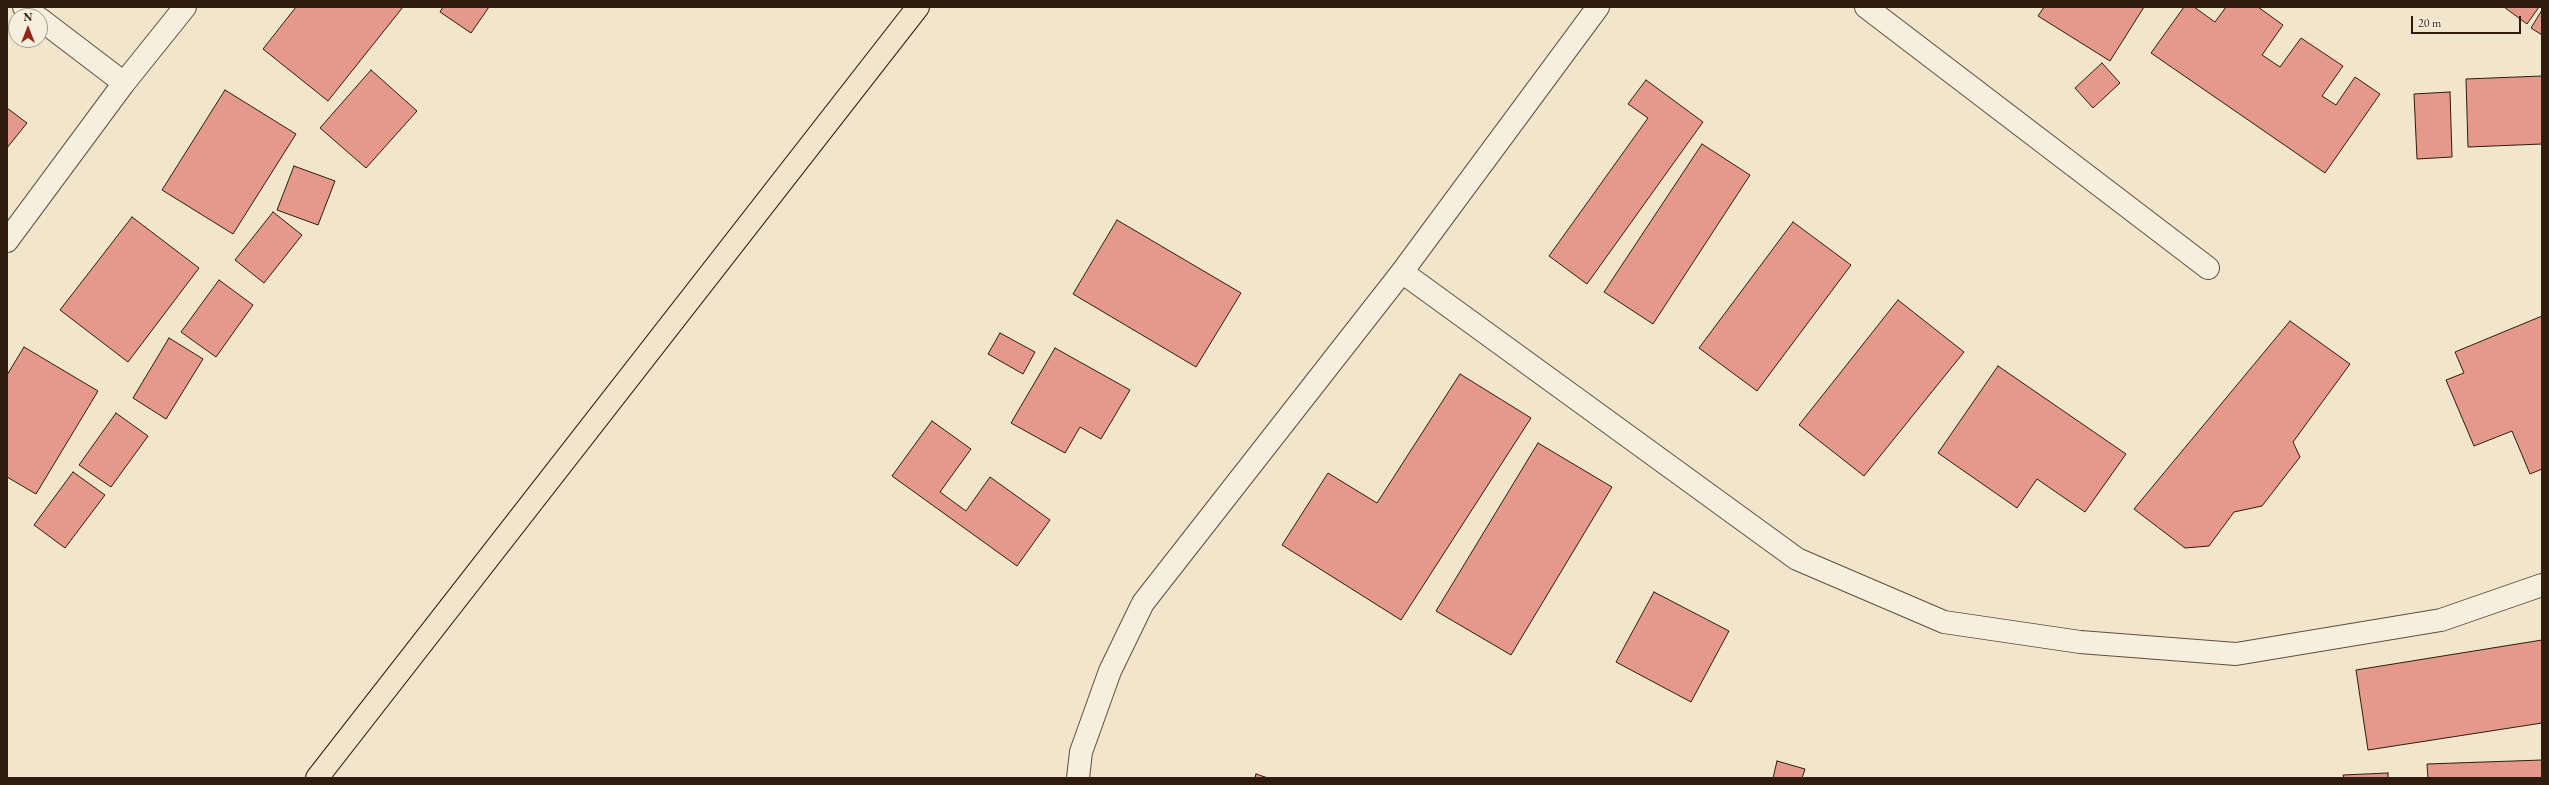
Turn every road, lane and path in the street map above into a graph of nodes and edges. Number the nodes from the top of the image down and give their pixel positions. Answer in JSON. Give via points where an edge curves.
{"nodes":[{"id":1,"x":185,"y":7,"type":"edge"},
{"id":2,"x":918,"y":7,"type":"edge"},
{"id":3,"x":1598,"y":7,"type":"edge"},
{"id":4,"x":1866,"y":7,"type":"edge"},
{"id":5,"x":48,"y":25,"type":"edge"},
{"id":6,"x":124,"y":83,"type":"junction"},
{"id":7,"x":7,"y":241,"type":"edge"},
{"id":8,"x":2208,"y":268,"type":"dead end"},
{"id":9,"x":1402,"y":272,"type":"junction"},
{"id":10,"x":2542,"y":585,"type":"edge"},
{"id":11,"x":317,"y":778,"type":"edge"},
{"id":12,"x":1078,"y":778,"type":"edge"}],
"edges":[{"from":1,"to":6,"type":"street"},
{"from":2,"to":11,"type":"main road"},
{"from":3,"to":9,"type":"street"},
{"from":4,"to":8,"type":"street"},
{"from":5,"to":6,"type":"street"},
{"from":6,"to":7,"type":"street"},
{"from":9,"to":10,"type":"street","via":[[1798,559],[1944,622],[2080,642],[2236,654],[2441,620]]},
{"from":9,"to":12,"type":"street","via":[[1143,603],[1110,670],[1081,752]]}]}
